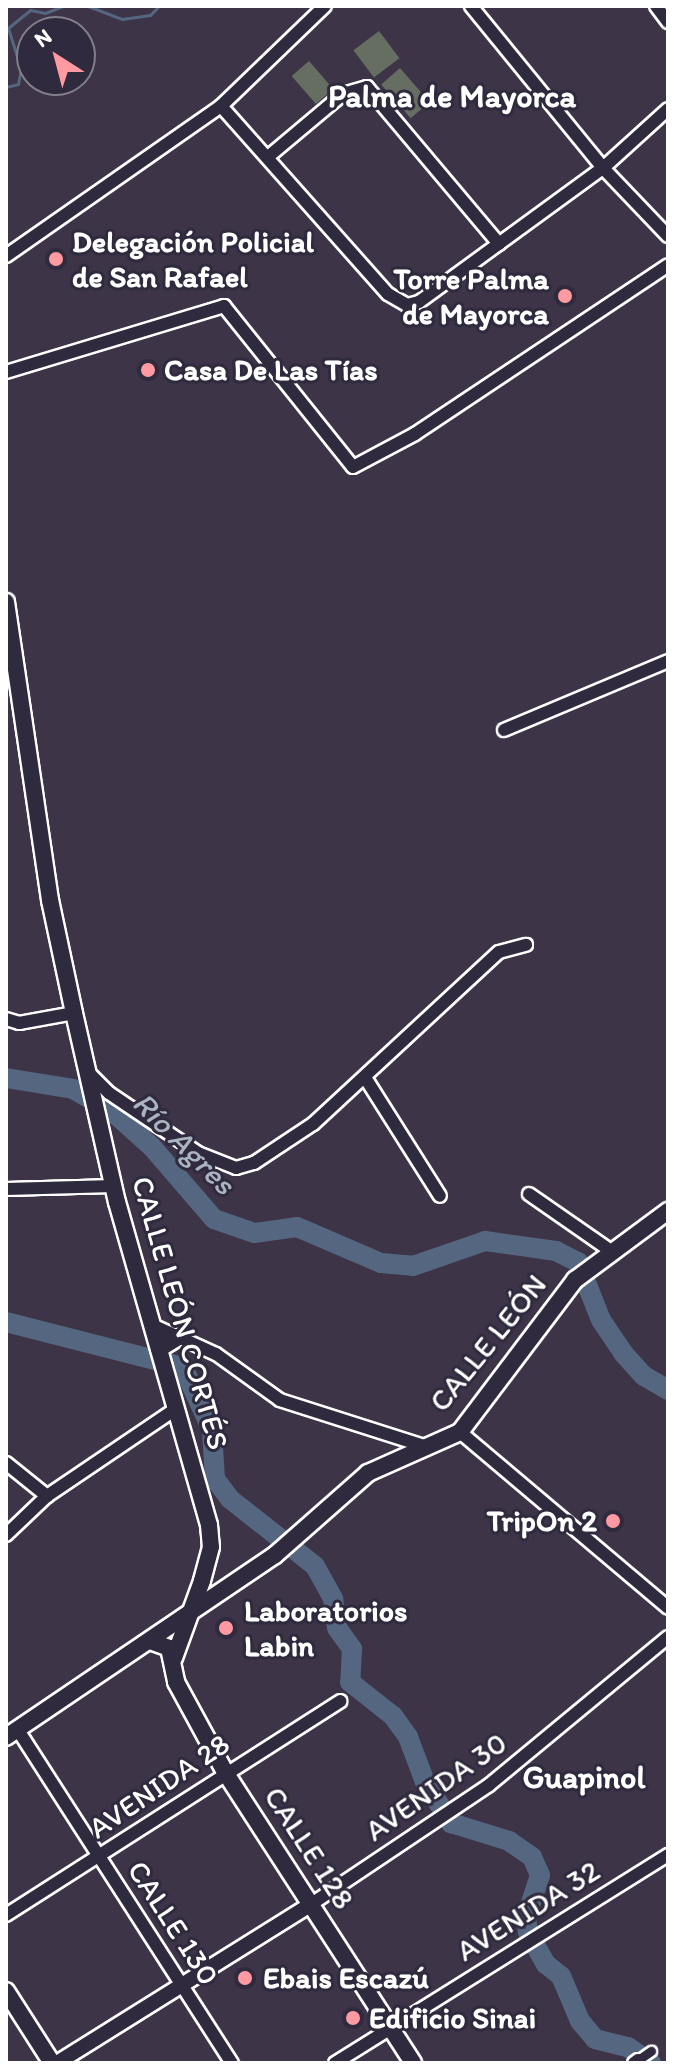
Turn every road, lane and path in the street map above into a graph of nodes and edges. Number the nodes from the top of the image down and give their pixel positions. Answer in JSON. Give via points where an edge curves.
{"nodes":[{"id":1,"x":325,"y":6,"type":"edge"},
{"id":2,"x":471,"y":6,"type":"edge"},
{"id":3,"x":656,"y":6,"type":"edge"},
{"id":4,"x":668,"y":22,"type":"edge"},
{"id":5,"x":221,"y":106,"type":"junction"},
{"id":6,"x":668,"y":109,"type":"edge"},
{"id":7,"x":269,"y":156,"type":"junction"},
{"id":8,"x":603,"y":168,"type":"junction"},
{"id":9,"x":668,"y":236,"type":"edge"},
{"id":10,"x":499,"y":244,"type":"junction"},
{"id":11,"x":6,"y":256,"type":"edge"},
{"id":12,"x":668,"y":265,"type":"edge"},
{"id":13,"x":6,"y":372,"type":"edge"},
{"id":14,"x":6,"y":602,"type":"edge"},
{"id":15,"x":668,"y":661,"type":"edge"},
{"id":16,"x":504,"y":730,"type":"dead end"},
{"id":17,"x":526,"y":945,"type":"dead end"},
{"id":18,"x":74,"y":1013,"type":"junction"},
{"id":19,"x":6,"y":1019,"type":"edge"},
{"id":20,"x":89,"y":1079,"type":"junction"},
{"id":21,"x":366,"y":1079,"type":"junction"},
{"id":22,"x":114,"y":1186,"type":"junction"},
{"id":23,"x":6,"y":1189,"type":"edge"},
{"id":24,"x":529,"y":1194,"type":"dead end"},
{"id":25,"x":440,"y":1196,"type":"dead end"},
{"id":26,"x":668,"y":1211,"type":"edge"},
{"id":27,"x":611,"y":1251,"type":"junction"},
{"id":28,"x":152,"y":1325,"type":"junction"},
{"id":29,"x":178,"y":1337,"type":"junction"},
{"id":30,"x":160,"y":1351,"type":"junction"},
{"id":31,"x":177,"y":1408,"type":"junction"},
{"id":32,"x":460,"y":1432,"type":"junction"},
{"id":33,"x":424,"y":1446,"type":"junction"},
{"id":34,"x":6,"y":1463,"type":"edge"},
{"id":35,"x":47,"y":1496,"type":"junction"},
{"id":36,"x":6,"y":1535,"type":"edge"},
{"id":37,"x":202,"y":1581,"type":"junction"},
{"id":38,"x":218,"y":1596,"type":"junction"},
{"id":39,"x":668,"y":1607,"type":"edge"},
{"id":40,"x":193,"y":1614,"type":"junction"},
{"id":41,"x":668,"y":1637,"type":"edge"},
{"id":42,"x":150,"y":1641,"type":"junction"},
{"id":43,"x":174,"y":1658,"type":"junction"},
{"id":44,"x":340,"y":1701,"type":"dead end"},
{"id":45,"x":12,"y":1734,"type":"edge"},
{"id":46,"x":225,"y":1772,"type":"junction"},
{"id":47,"x":668,"y":1855,"type":"edge"},
{"id":48,"x":99,"y":1857,"type":"junction"},
{"id":49,"x":313,"y":1903,"type":"junction"},
{"id":50,"x":6,"y":1915,"type":"edge"},
{"id":51,"x":181,"y":1985,"type":"junction"},
{"id":52,"x":6,"y":1991,"type":"edge"},
{"id":53,"x":391,"y":2028,"type":"junction"},
{"id":54,"x":651,"y":2051,"type":"dead end"},
{"id":55,"x":636,"y":2061,"type":"edge"},
{"id":56,"x":54,"y":2063,"type":"edge"},
{"id":57,"x":232,"y":2063,"type":"edge"},
{"id":58,"x":335,"y":2063,"type":"edge"},
{"id":59,"x":413,"y":2063,"type":"edge"}],
"edges":[{"from":1,"to":5,"type":"street"},
{"from":2,"to":8,"type":"street"},
{"from":3,"to":4,"type":"street"},
{"from":5,"to":7,"type":"street"},
{"from":5,"to":11,"type":"street"},
{"from":6,"to":8,"type":"street"},
{"from":7,"to":10,"type":"street","via":[[396,301],[419,302]]},
{"from":7,"to":10,"type":"street","via":[[358,86],[380,98]]},
{"from":8,"to":9,"type":"street"},
{"from":8,"to":10,"type":"street"},
{"from":12,"to":13,"type":"street","via":[[415,434],[353,467],[224,306]]},
{"from":14,"to":18,"type":"main road","name":"CALLE LEÓN CORTÉS","via":[[50,900]]},
{"from":15,"to":16,"type":"street"},
{"from":17,"to":21,"type":"street","via":[[499,952]]},
{"from":18,"to":19,"type":"street","via":[[19,1023]]},
{"from":18,"to":20,"type":"main road","name":"CALLE LEÓN CORTÉS"},
{"from":20,"to":21,"type":"street","via":[[198,1153],[236,1168],[254,1163],[313,1124]]},
{"from":20,"to":22,"type":"main road","name":"CALLE LEÓN CORTÉS"},
{"from":21,"to":25,"type":"street"},
{"from":22,"to":23,"type":"street"},
{"from":22,"to":28,"type":"main road","name":"CALLE LEÓN CORTÉS"},
{"from":24,"to":27,"type":"street"},
{"from":26,"to":27,"type":"main road","name":"CALLE LEÓN"},
{"from":27,"to":32,"type":"main road","name":"CALLE LEÓN","via":[[575,1280]]},
{"from":28,"to":29,"type":"street"},
{"from":28,"to":30,"type":"main road","name":"CALLE LEÓN CORTÉS"},
{"from":29,"to":30,"type":"main road"},
{"from":29,"to":33,"type":"street","via":[[216,1354],[280,1400]]},
{"from":30,"to":31,"type":"main road","name":"CALLE LEÓN CORTÉS"},
{"from":31,"to":35,"type":"street"},
{"from":31,"to":37,"type":"main road","name":"CALLE LEÓN CORTÉS","via":[[209,1525],[211,1547]]},
{"from":32,"to":33,"type":"main road","name":"CALLE LEÓN"},
{"from":32,"to":39,"type":"street"},
{"from":33,"to":38,"type":"main road","name":"CALLE LEÓN","via":[[368,1473],[275,1555]]},
{"from":34,"to":35,"type":"street"},
{"from":35,"to":36,"type":"street"},
{"from":37,"to":38,"type":"main road"},
{"from":37,"to":40,"type":"main road","name":"CALLE LEÓN CORTÉS"},
{"from":38,"to":40,"type":"main road","name":"CALLE LEÓN"},
{"from":40,"to":42,"type":"main road","name":"CALLE LEÓN"},
{"from":40,"to":43,"type":"main road","name":"CALLE LEÓN CORTÉS"},
{"from":41,"to":49,"type":"street","name":"AVENIDA 30","via":[[559,1732]]},
{"from":42,"to":43,"type":"main road","via":[[165,1645]]},
{"from":42,"to":45,"type":"main road","name":"CALLE LEÓN"},
{"from":43,"to":46,"type":"main road","name":"CALLE 128","via":[[176,1682]]},
{"from":44,"to":46,"type":"street","name":"AVENIDA 28"},
{"from":45,"to":48,"type":"street","name":"CALLE 130"},
{"from":46,"to":48,"type":"street","name":"AVENIDA 28"},
{"from":46,"to":49,"type":"main road","name":"CALLE 128"},
{"from":47,"to":53,"type":"street","name":"AVENIDA 32"},
{"from":48,"to":50,"type":"street","name":"AVENIDA 28"},
{"from":48,"to":51,"type":"street","name":"CALLE 130"},
{"from":49,"to":51,"type":"street","name":"AVENIDA 30"},
{"from":49,"to":53,"type":"main road","name":"CALLE 128"},
{"from":51,"to":56,"type":"street","name":"AVENIDA 30"},
{"from":51,"to":57,"type":"street","name":"CALLE 130"},
{"from":52,"to":56,"type":"main road"},
{"from":53,"to":58,"type":"street","name":"AVENIDA 32"},
{"from":53,"to":59,"type":"main road","name":"CALLE 128"},
{"from":54,"to":55,"type":"street"}]}
